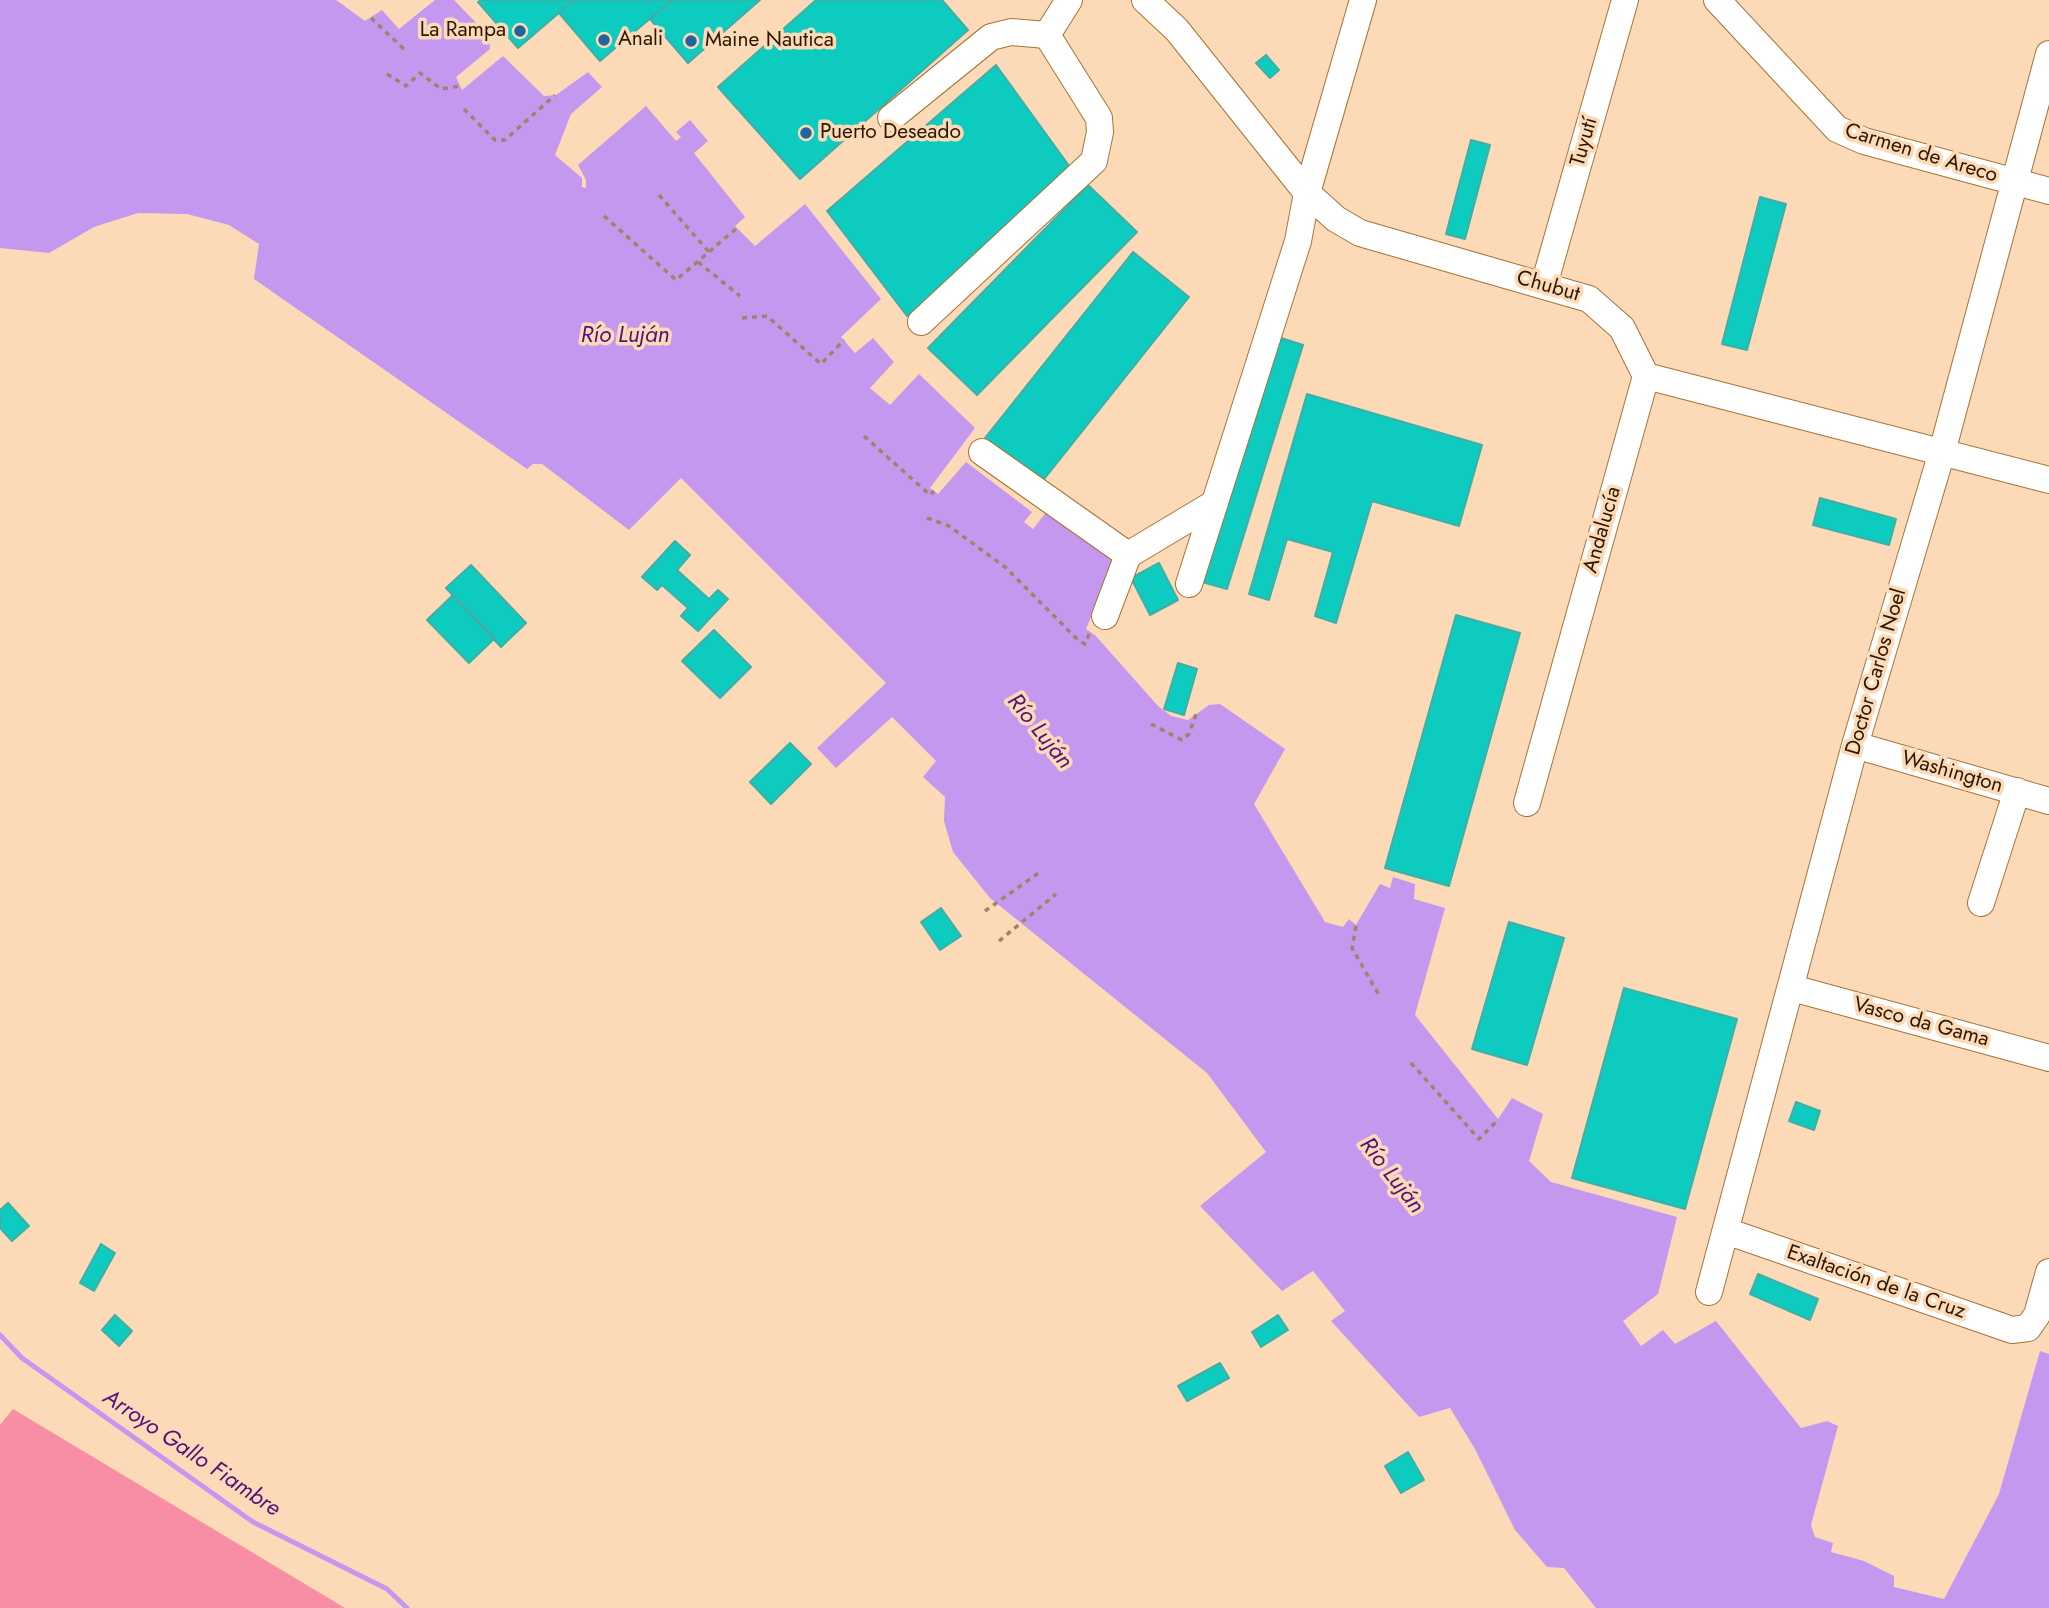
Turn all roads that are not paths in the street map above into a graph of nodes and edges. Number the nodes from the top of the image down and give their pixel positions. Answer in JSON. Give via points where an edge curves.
{"nodes":[{"id":1,"x":1069,"y":0,"type":"edge"},
{"id":2,"x":1145,"y":0,"type":"edge"},
{"id":3,"x":1363,"y":0,"type":"edge"},
{"id":4,"x":1625,"y":0,"type":"edge"},
{"id":5,"x":1717,"y":0,"type":"edge"},
{"id":6,"x":1046,"y":35,"type":"junction"},
{"id":7,"x":2049,"y":54,"type":"edge"},
{"id":8,"x":891,"y":118,"type":"dead end"},
{"id":9,"x":2014,"y":181,"type":"junction"},
{"id":10,"x":2049,"y":191,"type":"edge"},
{"id":11,"x":1307,"y":193,"type":"junction"},
{"id":12,"x":1544,"y":285,"type":"junction"},
{"id":13,"x":921,"y":322,"type":"dead end"},
{"id":14,"x":1646,"y":376,"type":"junction"},
{"id":15,"x":982,"y":452,"type":"dead end"},
{"id":16,"x":1942,"y":452,"type":"junction"},
{"id":17,"x":2049,"y":480,"type":"edge"},
{"id":18,"x":1215,"y":503,"type":"junction"},
{"id":19,"x":1128,"y":555,"type":"junction"},
{"id":20,"x":1189,"y":584,"type":"dead end"},
{"id":21,"x":1097,"y":624,"type":"road end"},
{"id":22,"x":1855,"y":745,"type":"junction"},
{"id":23,"x":2017,"y":791,"type":"junction"},
{"id":24,"x":2049,"y":801,"type":"edge"},
{"id":25,"x":1527,"y":803,"type":"dead end"},
{"id":26,"x":1981,"y":903,"type":"dead end"},
{"id":27,"x":1792,"y":988,"type":"junction"},
{"id":28,"x":2049,"y":1058,"type":"edge"},
{"id":29,"x":1726,"y":1231,"type":"junction"},
{"id":30,"x":2049,"y":1272,"type":"edge"},
{"id":31,"x":1709,"y":1292,"type":"dead end"}],
"edges":[{"from":1,"to":6,"type":"street"},
{"from":2,"to":11,"type":"street","name":"Chubut","via":[[1177,30]]},
{"from":3,"to":11,"type":"street"},
{"from":4,"to":12,"type":"street","name":"Tuyutí"},
{"from":5,"to":9,"type":"street","name":"Carmen de Areco","via":[[1837,129],[1864,141]]},
{"from":6,"to":8,"type":"street","via":[[1011,32],[991,37]]},
{"from":6,"to":13,"type":"street","via":[[1098,118],[1094,162]]},
{"from":7,"to":9,"type":"street","name":"Doctor Carlos Noel"},
{"from":9,"to":10,"type":"street","name":"Carmen de Areco"},
{"from":9,"to":16,"type":"street","name":"Doctor Carlos Noel"},
{"from":11,"to":12,"type":"street","name":"Chubut","via":[[1360,233]]},
{"from":11,"to":18,"type":"street","via":[[1298,241]]},
{"from":12,"to":14,"type":"street","name":"Chubut","via":[[1589,299],[1622,328]]},
{"from":14,"to":16,"type":"street"},
{"from":14,"to":25,"type":"street","name":"Andalucía"},
{"from":15,"to":19,"type":"street"},
{"from":16,"to":17,"type":"street"},
{"from":16,"to":22,"type":"street","name":"Doctor Carlos Noel"},
{"from":18,"to":19,"type":"street"},
{"from":18,"to":20,"type":"street"},
{"from":19,"to":21,"type":"street"},
{"from":22,"to":23,"type":"street","name":"Washington"},
{"from":22,"to":27,"type":"street","name":"Doctor Carlos Noel"},
{"from":23,"to":24,"type":"street","name":"Washington"},
{"from":23,"to":26,"type":"street"},
{"from":27,"to":28,"type":"street","name":"Vasco da Gama"},
{"from":27,"to":29,"type":"street","name":"Doctor Carlos Noel"},
{"from":29,"to":30,"type":"street","name":"Exaltación de la Cruz","via":[[2012,1330],[2028,1328],[2037,1315]]},
{"from":29,"to":31,"type":"street","name":"Doctor Carlos Noel"}]}
